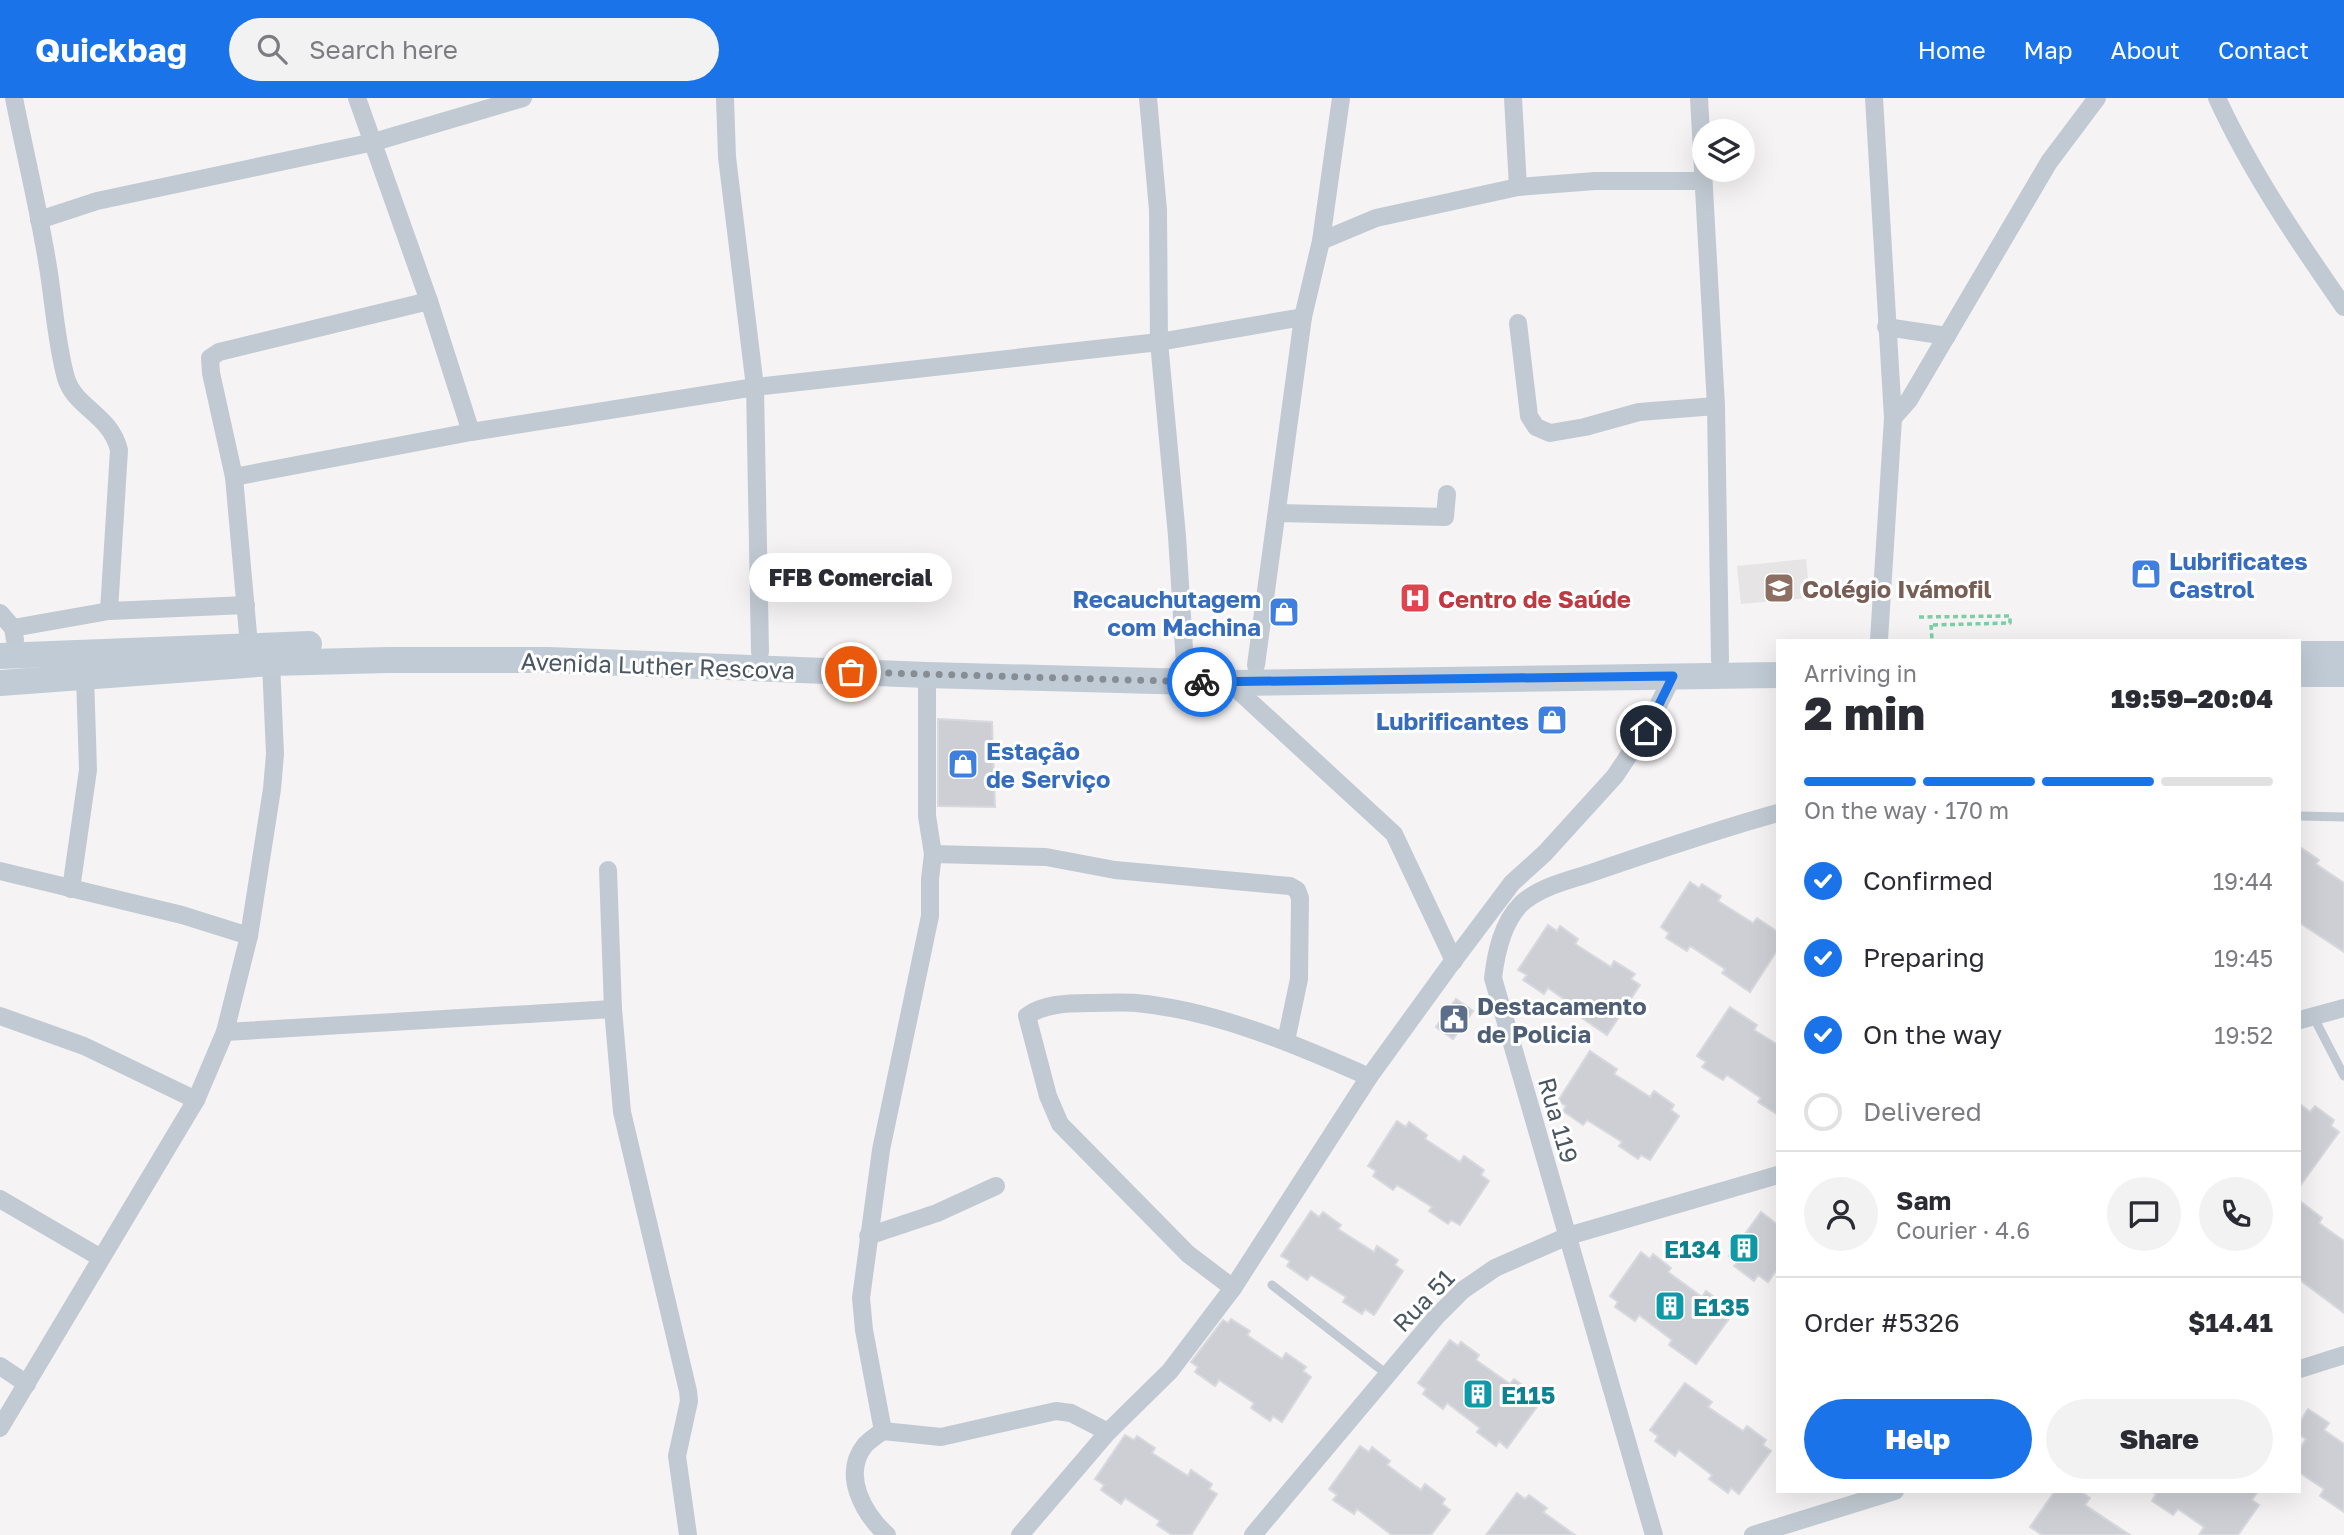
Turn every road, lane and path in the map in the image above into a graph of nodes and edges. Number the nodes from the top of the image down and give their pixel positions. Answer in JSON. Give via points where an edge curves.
{"nodes":[{"id":1,"x":14,"y":98,"type":"edge"},
{"id":2,"x":357,"y":98,"type":"edge"},
{"id":3,"x":523,"y":98,"type":"edge"},
{"id":4,"x":725,"y":98,"type":"edge"},
{"id":5,"x":1148,"y":98,"type":"edge"},
{"id":6,"x":1341,"y":98,"type":"edge"},
{"id":7,"x":1513,"y":98,"type":"edge"},
{"id":8,"x":1699,"y":98,"type":"edge"},
{"id":9,"x":1874,"y":98,"type":"edge"},
{"id":10,"x":2096,"y":98,"type":"edge"},
{"id":11,"x":2217,"y":98,"type":"edge"},
{"id":12,"x":1700,"y":119,"type":"edge"},
{"id":13,"x":374,"y":142,"type":"junction"},
{"id":14,"x":1692,"y":181,"type":"edge"},
{"id":15,"x":1703,"y":182,"type":"edge"},
{"id":16,"x":1518,"y":187,"type":"junction"},
{"id":17,"x":39,"y":220,"type":"junction"},
{"id":18,"x":1321,"y":241,"type":"junction"},
{"id":19,"x":429,"y":301,"type":"junction"},
{"id":20,"x":2344,"y":307,"type":"edge"},
{"id":21,"x":1303,"y":317,"type":"junction"},
{"id":22,"x":1518,"y":323,"type":"dead end"},
{"id":23,"x":1886,"y":327,"type":"junction"},
{"id":24,"x":1947,"y":336,"type":"junction"},
{"id":25,"x":1159,"y":342,"type":"junction"},
{"id":26,"x":755,"y":387,"type":"junction"},
{"id":27,"x":1716,"y":406,"type":"junction"},
{"id":28,"x":1892,"y":418,"type":"junction"},
{"id":29,"x":471,"y":432,"type":"junction"},
{"id":30,"x":234,"y":477,"type":"junction"},
{"id":31,"x":1447,"y":494,"type":"dead end"},
{"id":32,"x":1278,"y":513,"type":"junction"},
{"id":33,"x":246,"y":605,"type":"junction"},
{"id":34,"x":109,"y":611,"type":"junction"},
{"id":35,"x":0,"y":613,"type":"edge"},
{"id":36,"x":1919,"y":617,"type":"dead end"},
{"id":37,"x":1931,"y":619,"type":"dead end"},
{"id":38,"x":1931,"y":625,"type":"junction"},
{"id":39,"x":13,"y":628,"type":"junction"},
{"id":40,"x":1879,"y":639,"type":"edge"},
{"id":41,"x":1932,"y":639,"type":"edge"},
{"id":42,"x":249,"y":645,"type":"junction"},
{"id":43,"x":760,"y":652,"type":"junction"},
{"id":44,"x":2301,"y":654,"type":"edge"},
{"id":45,"x":2344,"y":654,"type":"edge"},
{"id":46,"x":10,"y":656,"type":"edge"},
{"id":47,"x":1720,"y":660,"type":"junction"},
{"id":48,"x":1776,"y":661,"type":"edge"},
{"id":49,"x":271,"y":663,"type":"junction"},
{"id":50,"x":1185,"y":665,"type":"junction"},
{"id":51,"x":1256,"y":665,"type":"junction"},
{"id":52,"x":2301,"y":674,"type":"edge"},
{"id":53,"x":2344,"y":674,"type":"edge"},
{"id":54,"x":927,"y":675,"type":"junction"},
{"id":55,"x":1776,"y":675,"type":"edge"},
{"id":56,"x":85,"y":676,"type":"junction"},
{"id":57,"x":1673,"y":676,"type":"junction"},
{"id":58,"x":0,"y":683,"type":"edge"},
{"id":59,"x":1230,"y":683,"type":"junction"},
{"id":60,"x":1776,"y":814,"type":"edge"},
{"id":61,"x":2301,"y":816,"type":"edge"},
{"id":62,"x":2344,"y":817,"type":"edge"},
{"id":63,"x":933,"y":854,"type":"junction"},
{"id":64,"x":608,"y":870,"type":"dead end"},
{"id":65,"x":0,"y":871,"type":"edge"},
{"id":66,"x":71,"y":889,"type":"junction"},
{"id":67,"x":249,"y":936,"type":"junction"},
{"id":68,"x":1454,"y":961,"type":"junction"},
{"id":69,"x":2344,"y":1008,"type":"edge"},
{"id":70,"x":613,"y":1009,"type":"junction"},
{"id":71,"x":0,"y":1016,"type":"edge"},
{"id":72,"x":2306,"y":1018,"type":"edge"},
{"id":73,"x":225,"y":1032,"type":"junction"},
{"id":74,"x":1286,"y":1041,"type":"junction"},
{"id":75,"x":2344,"y":1076,"type":"edge"},
{"id":76,"x":1369,"y":1077,"type":"junction"},
{"id":77,"x":197,"y":1100,"type":"junction"},
{"id":78,"x":1776,"y":1176,"type":"edge"},
{"id":79,"x":996,"y":1185,"type":"dead end"},
{"id":80,"x":0,"y":1199,"type":"edge"},
{"id":81,"x":868,"y":1236,"type":"junction"},
{"id":82,"x":1567,"y":1236,"type":"junction"},
{"id":83,"x":102,"y":1258,"type":"junction"},
{"id":84,"x":1272,"y":1285,"type":"dead end"},
{"id":85,"x":1233,"y":1288,"type":"junction"},
{"id":86,"x":2344,"y":1355,"type":"edge"},
{"id":87,"x":0,"y":1366,"type":"edge"},
{"id":88,"x":2301,"y":1369,"type":"edge"},
{"id":89,"x":1388,"y":1375,"type":"junction"},
{"id":90,"x":27,"y":1384,"type":"junction"},
{"id":91,"x":0,"y":1428,"type":"edge"},
{"id":92,"x":883,"y":1431,"type":"junction"},
{"id":93,"x":1108,"y":1432,"type":"junction"},
{"id":94,"x":1889,"y":1493,"type":"edge"},
{"id":95,"x":688,"y":1535,"type":"edge"},
{"id":96,"x":887,"y":1535,"type":"edge"},
{"id":97,"x":1020,"y":1535,"type":"edge"},
{"id":98,"x":1253,"y":1535,"type":"edge"},
{"id":99,"x":1654,"y":1535,"type":"edge"},
{"id":100,"x":1754,"y":1535,"type":"edge"}],
"edges":[{"from":1,"to":17,"type":"street"},
{"from":2,"to":13,"type":"street"},
{"from":3,"to":13,"type":"street"},
{"from":4,"to":26,"type":"street","via":[[727,158]]},
{"from":5,"to":25,"type":"street","via":[[1158,210]]},
{"from":6,"to":18,"type":"street"},
{"from":7,"to":16,"type":"street"},
{"from":8,"to":12,"type":"street"},
{"from":9,"to":23,"type":"street"},
{"from":10,"to":24,"type":"street","via":[[2049,162]]},
{"from":11,"to":20,"type":"street","via":[[2270,195]]},
{"from":13,"to":17,"type":"street","via":[[97,201]]},
{"from":13,"to":19,"type":"street"},
{"from":14,"to":16,"type":"street"},
{"from":15,"to":27,"type":"street"},
{"from":16,"to":18,"type":"street","via":[[1376,218]]},
{"from":17,"to":34,"type":"street","via":[[66,380],[105,421],[119,450]]},
{"from":18,"to":21,"type":"street"},
{"from":19,"to":29,"type":"street"},
{"from":19,"to":30,"type":"street","via":[[219,352],[210,358]]},
{"from":21,"to":25,"type":"street"},
{"from":21,"to":32,"type":"street"},
{"from":22,"to":27,"type":"street","via":[[1529,416],[1536,427],[1550,433],[1639,412]]},
{"from":23,"to":24,"type":"street"},
{"from":23,"to":28,"type":"street"},
{"from":24,"to":28,"type":"street","via":[[1909,400]]},
{"from":25,"to":26,"type":"street"},
{"from":25,"to":50,"type":"street"},
{"from":26,"to":29,"type":"street"},
{"from":26,"to":43,"type":"street"},
{"from":27,"to":47,"type":"street"},
{"from":28,"to":40,"type":"street"},
{"from":29,"to":30,"type":"street"},
{"from":30,"to":33,"type":"street"},
{"from":31,"to":32,"type":"street","via":[[1445,517]]},
{"from":32,"to":51,"type":"street"},
{"from":33,"to":34,"type":"street"},
{"from":33,"to":42,"type":"street"},
{"from":34,"to":39,"type":"street"},
{"from":35,"to":39,"type":"street"},
{"from":36,"to":38,"type":"path","via":[[2010,616],[2010,623]]},
{"from":37,"to":38,"type":"path"},
{"from":38,"to":41,"type":"path"},
{"from":39,"to":46,"type":"street"},
{"from":42,"to":43,"type":"main road","name":"Avenida Luther Rescova","via":[[615,645]]},
{"from":42,"to":46,"type":"main road","name":"Avenida Luther Rescova"},
{"from":43,"to":50,"type":"main road","name":"Avenida Luther Rescova"},
{"from":44,"to":45,"type":"main road"},
{"from":47,"to":48,"type":"main road","name":"Avenida Luther Rescova"},
{"from":47,"to":51,"type":"main road","name":"Avenida Luther Rescova"},
{"from":49,"to":54,"type":"main road","name":"Avenida Luther Rescova","via":[[548,660]]},
{"from":49,"to":56,"type":"main road","name":"Avenida Luther Rescova"},
{"from":49,"to":67,"type":"street","via":[[275,754]]},
{"from":50,"to":51,"type":"main road","name":"Avenida Luther Rescova"},
{"from":52,"to":53,"type":"main road"},
{"from":54,"to":59,"type":"main road","name":"Avenida Luther Rescova"},
{"from":54,"to":63,"type":"street","via":[[927,816]]},
{"from":55,"to":57,"type":"main road","name":"Avenida Luther Rescova"},
{"from":56,"to":58,"type":"main road","name":"Avenida Luther Rescova"},
{"from":56,"to":66,"type":"street","via":[[88,770]]},
{"from":57,"to":59,"type":"main road","name":"Avenida Luther Rescova"},
{"from":57,"to":68,"type":"street","via":[[1646,731],[1615,776],[1513,883]]},
{"from":59,"to":68,"type":"street","via":[[1394,834]]},
{"from":60,"to":82,"type":"street","name":"Rua 119","via":[[1546,889],[1521,904],[1507,927],[1496,950],[1493,978]]},
{"from":61,"to":62,"type":"lane"},
{"from":63,"to":74,"type":"street","via":[[1046,857],[1115,870],[1290,886],[1300,898],[1299,979]]},
{"from":63,"to":81,"type":"street","via":[[930,916],[881,1150]]},
{"from":64,"to":70,"type":"street"},
{"from":65,"to":66,"type":"street"},
{"from":66,"to":67,"type":"street"},
{"from":67,"to":73,"type":"street"},
{"from":68,"to":76,"type":"street"},
{"from":69,"to":72,"type":"street"},
{"from":70,"to":73,"type":"street"},
{"from":70,"to":95,"type":"street","via":[[622,1112],[688,1391],[677,1456]]},
{"from":71,"to":77,"type":"street","via":[[84,1046]]},
{"from":72,"to":75,"type":"lane"},
{"from":73,"to":77,"type":"street"},
{"from":74,"to":76,"type":"street"},
{"from":74,"to":85,"type":"street","via":[[1201,1015],[1136,1003],[1067,1003],[1027,1016],[1060,1124],[1188,1254]]},
{"from":76,"to":85,"type":"street"},
{"from":77,"to":83,"type":"street"},
{"from":78,"to":82,"type":"street","name":"Rua 51"},
{"from":79,"to":81,"type":"street","via":[[937,1213]]},
{"from":80,"to":83,"type":"street"},
{"from":81,"to":92,"type":"street","via":[[861,1298]]},
{"from":82,"to":89,"type":"street","name":"Rua 51","via":[[1495,1268],[1463,1290]]},
{"from":82,"to":99,"type":"street","name":"Rua 119"},
{"from":83,"to":90,"type":"street"},
{"from":84,"to":89,"type":"lane"},
{"from":85,"to":93,"type":"street","via":[[1170,1371]]},
{"from":86,"to":88,"type":"street"},
{"from":87,"to":90,"type":"street"},
{"from":89,"to":98,"type":"street","name":"Rua 51"},
{"from":90,"to":91,"type":"street"},
{"from":92,"to":93,"type":"street","via":[[941,1437],[1056,1410]]},
{"from":92,"to":96,"type":"street","via":[[865,1445],[857,1462],[856,1482],[871,1521]]},
{"from":93,"to":97,"type":"street"},
{"from":94,"to":100,"type":"street"}]}
